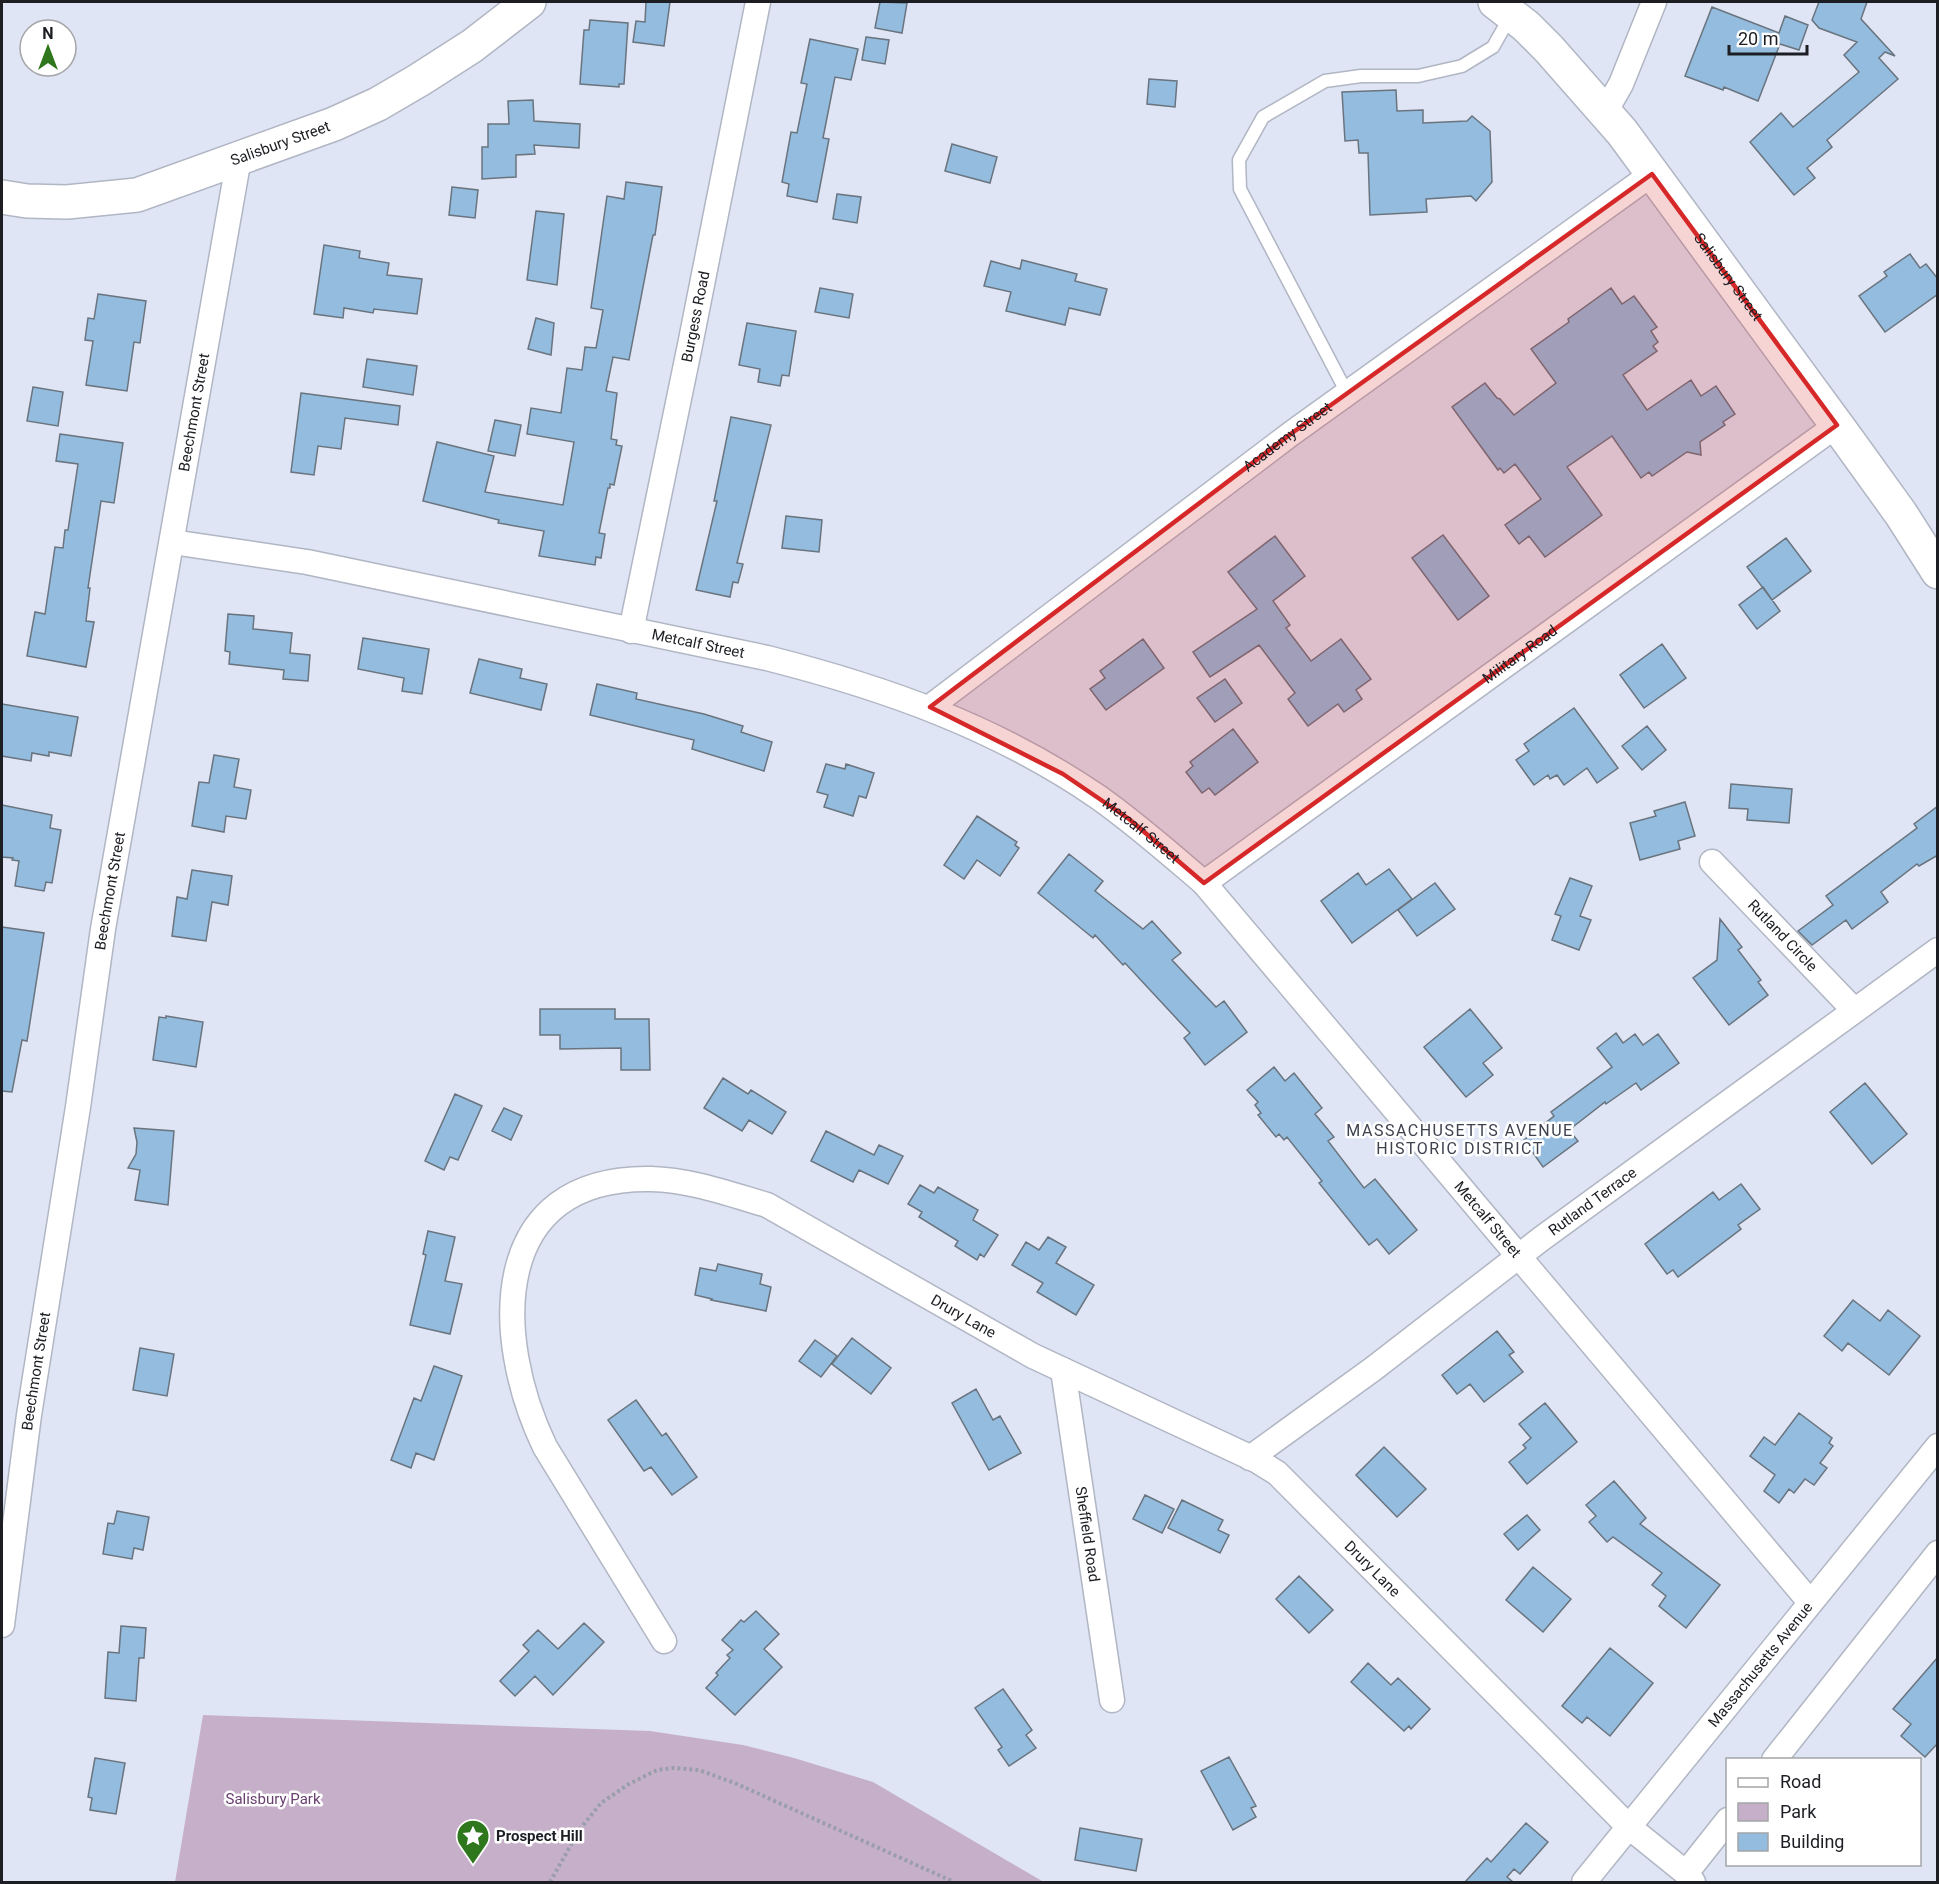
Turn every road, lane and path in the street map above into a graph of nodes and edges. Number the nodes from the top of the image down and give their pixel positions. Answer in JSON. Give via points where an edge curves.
{"nodes":[{"id":1,"x":530,"y":2,"type":"edge"},
{"id":2,"x":759,"y":2,"type":"edge"},
{"id":3,"x":1654,"y":2,"type":"edge"},
{"id":4,"x":1504,"y":8,"type":"edge"},
{"id":5,"x":1605,"y":112,"type":"junction"},
{"id":6,"x":239,"y":158,"type":"junction"},
{"id":7,"x":1652,"y":174,"type":"junction"},
{"id":8,"x":2,"y":197,"type":"edge"},
{"id":9,"x":1347,"y":393,"type":"junction"},
{"id":10,"x":1837,"y":425,"type":"junction"},
{"id":11,"x":172,"y":542,"type":"junction"},
{"id":12,"x":1938,"y":572,"type":"edge"},
{"id":13,"x":631,"y":631,"type":"junction"},
{"id":14,"x":930,"y":707,"type":"junction"},
{"id":15,"x":1712,"y":862,"type":"dead end"},
{"id":16,"x":1204,"y":883,"type":"junction"},
{"id":17,"x":1938,"y":950,"type":"edge"},
{"id":18,"x":1854,"y":1010,"type":"junction"},
{"id":19,"x":1518,"y":1256,"type":"junction"},
{"id":20,"x":1063,"y":1370,"type":"junction"},
{"id":21,"x":1938,"y":1446,"type":"edge"},
{"id":22,"x":1250,"y":1458,"type":"junction"},
{"id":23,"x":1938,"y":1553,"type":"edge"},
{"id":24,"x":1810,"y":1602,"type":"junction"},
{"id":25,"x":2,"y":1625,"type":"edge"},
{"id":26,"x":663,"y":1641,"type":"dead end"},
{"id":27,"x":1112,"y":1700,"type":"dead end"},
{"id":28,"x":1776,"y":1758,"type":"edge"},
{"id":29,"x":1726,"y":1823,"type":"edge"},
{"id":30,"x":1629,"y":1827,"type":"junction"},
{"id":31,"x":1689,"y":1878,"type":"edge"},
{"id":32,"x":550,"y":1882,"type":"edge"},
{"id":33,"x":954,"y":1882,"type":"edge"},
{"id":34,"x":1584,"y":1882,"type":"edge"}],
"edges":[{"from":1,"to":6,"type":"main road","name":"Salisbury Street","via":[[472,46],[388,98],[334,124]]},
{"from":2,"to":13,"type":"street","name":"Burgess Road"},
{"from":3,"to":5,"type":"street","via":[[1621,84]]},
{"from":4,"to":5,"type":"main road","name":"Salisbury Street","via":[[1549,49]]},
{"from":4,"to":9,"type":"lane","via":[[1493,47],[1462,66],[1418,76],[1361,76],[1325,81],[1263,117],[1239,160],[1240,189]]},
{"from":5,"to":7,"type":"main road","name":"Salisbury Street"},
{"from":6,"to":8,"type":"main road","name":"Salisbury Street","via":[[137,195],[67,202]]},
{"from":6,"to":11,"type":"street","name":"Beechmont Street"},
{"from":7,"to":9,"type":"street","name":"Academy Street"},
{"from":7,"to":10,"type":"main road","name":"Salisbury Street"},
{"from":9,"to":14,"type":"street","name":"Academy Street"},
{"from":10,"to":12,"type":"main road","name":"Salisbury Street"},
{"from":10,"to":16,"type":"street","name":"Military Road"},
{"from":11,"to":13,"type":"street","name":"Metcalf Street","via":[[307,562]]},
{"from":11,"to":25,"type":"street","name":"Beechmont Street","via":[[103,929],[29,1415]]},
{"from":13,"to":14,"type":"street","name":"Metcalf Street","via":[[766,658]]},
{"from":14,"to":16,"type":"street","name":"Metcalf Street","via":[[994,736],[1088,790],[1129,819]]},
{"from":15,"to":18,"type":"street","name":"Rutland Circle"},
{"from":16,"to":19,"type":"street","name":"Metcalf Street"},
{"from":17,"to":18,"type":"street","name":"Rutland Terrace"},
{"from":18,"to":19,"type":"street","name":"Rutland Terrace"},
{"from":19,"to":22,"type":"street","name":"Rutland Terrace"},
{"from":19,"to":24,"type":"street","name":"Metcalf Street"},
{"from":20,"to":22,"type":"street","name":"Drury Lane"},
{"from":20,"to":26,"type":"street","name":"Drury Lane","via":[[767,1205],[699,1185],[652,1179],[605,1183],[561,1200],[534,1229],[517,1270],[512,1319],[521,1386],[545,1447]]},
{"from":20,"to":27,"type":"street","name":"Sheffield Road"},
{"from":21,"to":24,"type":"street","name":"Massachusetts Avenue"},
{"from":22,"to":30,"type":"street","name":"Drury Lane","via":[[1291,1487]]},
{"from":23,"to":28,"type":"street"},
{"from":24,"to":30,"type":"street","name":"Massachusetts Avenue"},
{"from":29,"to":31,"type":"street"},
{"from":30,"to":31,"type":"street","name":"Drury Lane"},
{"from":30,"to":34,"type":"street","name":"Massachusetts Avenue"},
{"from":32,"to":33,"type":"path","via":[[579,1828],[602,1803],[657,1770],[674,1768],[699,1770],[737,1784]]}]}
